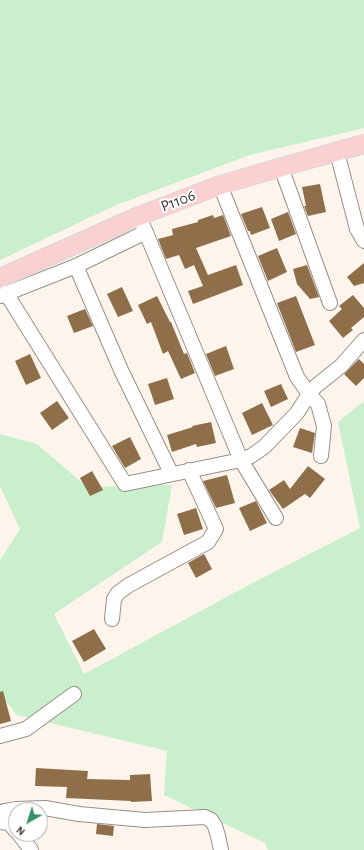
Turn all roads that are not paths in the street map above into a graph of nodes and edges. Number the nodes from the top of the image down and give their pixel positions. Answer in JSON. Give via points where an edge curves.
{"nodes":[{"id":1,"x":364,"y":144,"type":"edge"},
{"id":2,"x":337,"y":152,"type":"junction"},
{"id":3,"x":281,"y":167,"type":"junction"},
{"id":4,"x":220,"y":185,"type":"junction"},
{"id":5,"x":143,"y":224,"type":"junction"},
{"id":6,"x":364,"y":240,"type":"edge"},
{"id":7,"x":76,"y":266,"type":"junction"},
{"id":8,"x":2,"y":289,"type":"edge"},
{"id":9,"x":330,"y":303,"type":"dead end"},
{"id":10,"x":364,"y":340,"type":"edge"},
{"id":11,"x":310,"y":394,"type":"junction"},
{"id":12,"x":321,"y":456,"type":"dead end"},
{"id":13,"x":241,"y":460,"type":"junction"},
{"id":14,"x":189,"y":470,"type":"junction"},
{"id":15,"x":171,"y":473,"type":"junction"},
{"id":16,"x":276,"y":518,"type":"dead end"},
{"id":17,"x":112,"y":619,"type":"dead end"},
{"id":18,"x":74,"y":694,"type":"dead end"},
{"id":19,"x":0,"y":736,"type":"edge"},
{"id":20,"x":0,"y":812,"type":"edge"},
{"id":21,"x":221,"y":850,"type":"edge"}],
"edges":[{"from":1,"to":2,"type":"main road","name":"P1106"},
{"from":2,"to":3,"type":"main road","name":"P1106"},
{"from":2,"to":6,"type":"lane","via":[[357,229]]},
{"from":3,"to":4,"type":"main road","name":"P1106"},
{"from":3,"to":9,"type":"lane"},
{"from":4,"to":5,"type":"main road","name":"P1106"},
{"from":4,"to":11,"type":"lane","via":[[297,377]]},
{"from":5,"to":7,"type":"lane"},
{"from":5,"to":8,"type":"main road","name":"P1106"},
{"from":5,"to":13,"type":"lane"},
{"from":7,"to":8,"type":"lane"},
{"from":7,"to":15,"type":"lane","via":[[121,370]]},
{"from":8,"to":15,"type":"lane","via":[[125,484]]},
{"from":10,"to":11,"type":"lane","via":[[341,366]]},
{"from":11,"to":12,"type":"lane","via":[[318,404],[324,426]]},
{"from":11,"to":13,"type":"lane","via":[[297,413],[264,447]]},
{"from":13,"to":14,"type":"lane"},
{"from":13,"to":16,"type":"lane"},
{"from":14,"to":15,"type":"lane"},
{"from":14,"to":17,"type":"lane","via":[[216,530],[208,542],[128,585],[118,593],[114,599]]},
{"from":18,"to":19,"type":"lane","via":[[26,729]]},
{"from":20,"to":21,"type":"lane","via":[[45,808],[145,820],[205,817],[215,826]]}]}
